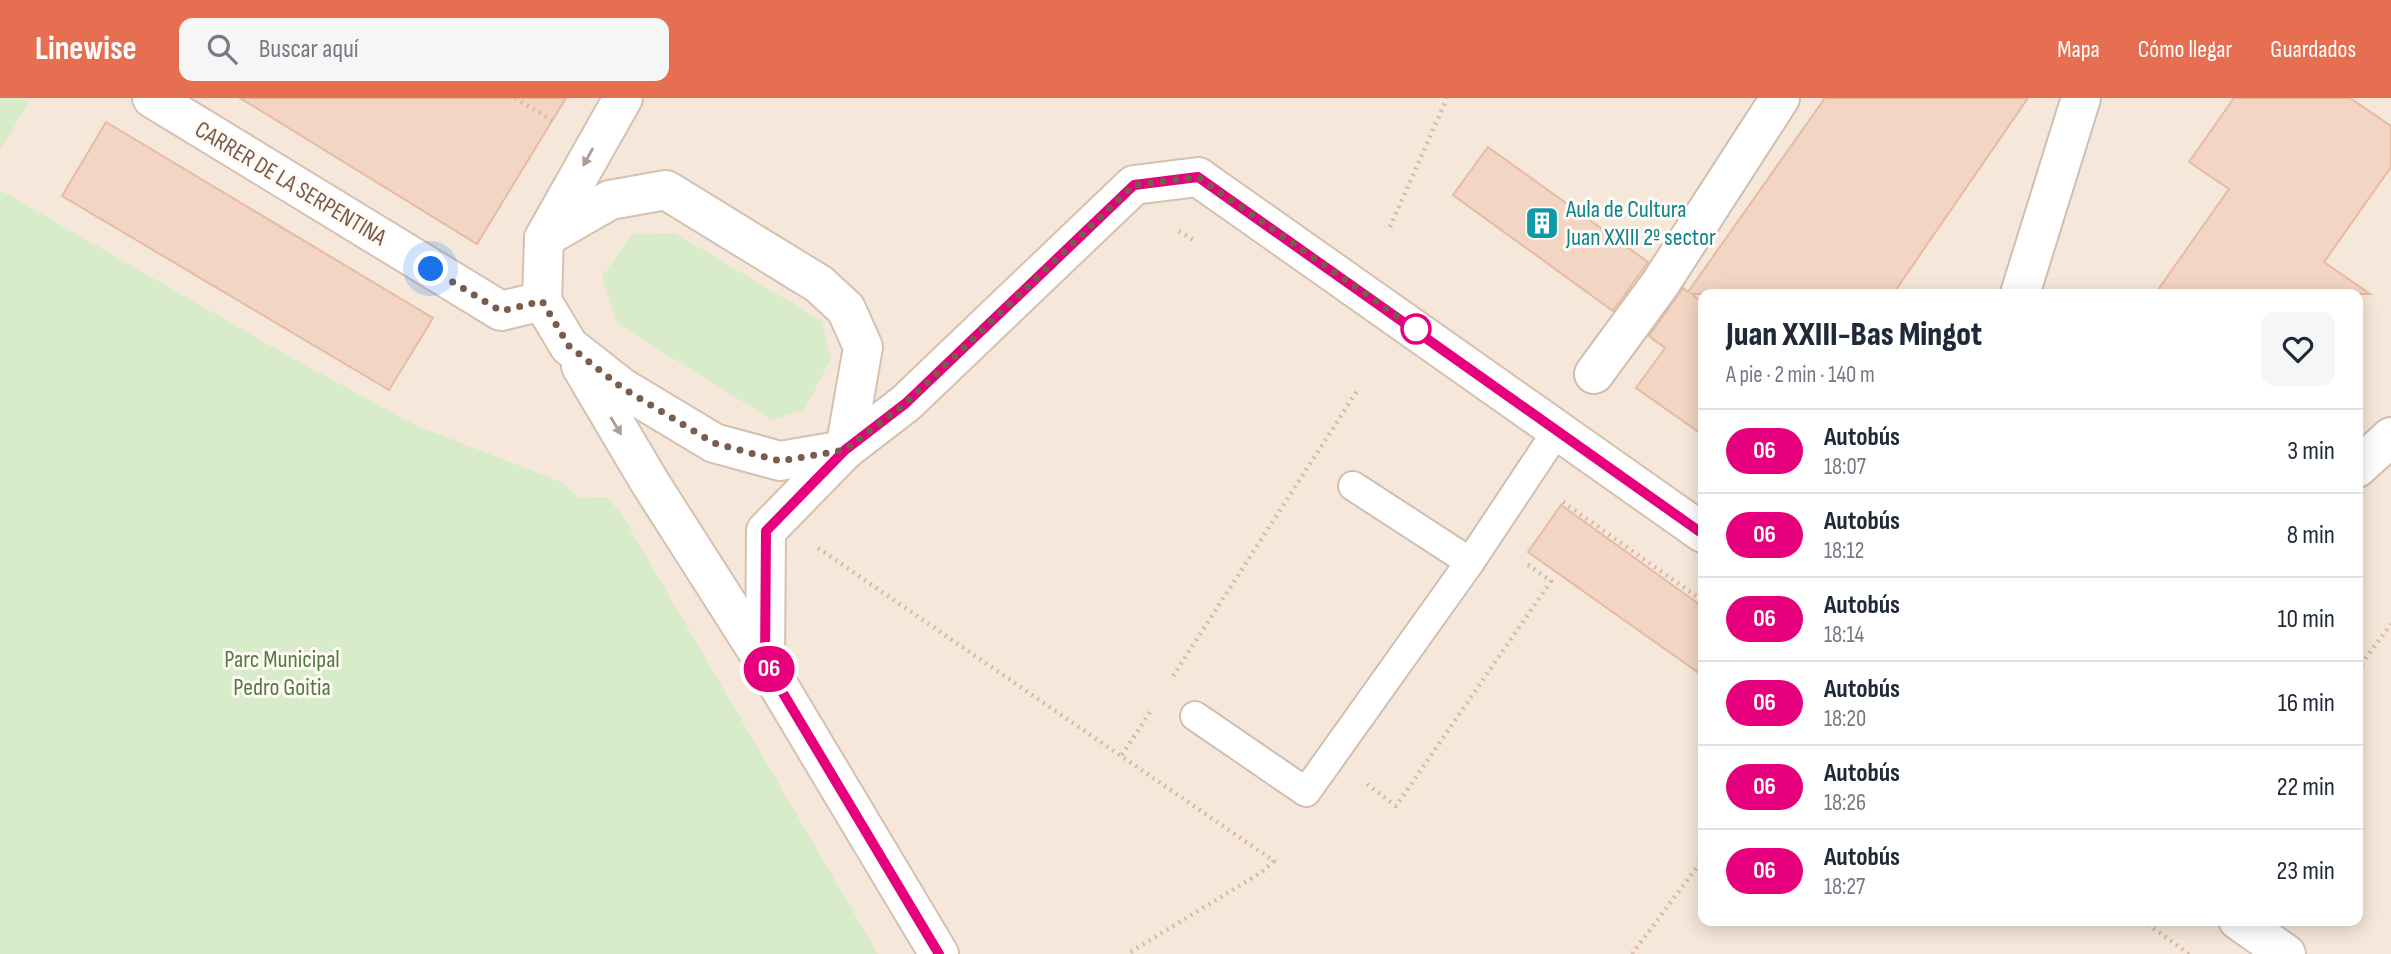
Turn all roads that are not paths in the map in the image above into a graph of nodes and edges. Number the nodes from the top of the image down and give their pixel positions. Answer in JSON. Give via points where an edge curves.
{"nodes":[{"id":1,"x":152,"y":98,"type":"edge"},
{"id":2,"x":622,"y":98,"type":"edge"},
{"id":3,"x":1780,"y":98,"type":"edge"},
{"id":4,"x":2081,"y":98,"type":"edge"},
{"id":5,"x":544,"y":238,"type":"junction"},
{"id":6,"x":2022,"y":289,"type":"edge"},
{"id":7,"x":542,"y":301,"type":"junction"},
{"id":8,"x":569,"y":346,"type":"junction"},
{"id":9,"x":1594,"y":374,"type":"dead end"},
{"id":10,"x":1557,"y":431,"type":"junction"},
{"id":11,"x":2391,"y":437,"type":"edge"},
{"id":12,"x":845,"y":450,"type":"junction"},
{"id":13,"x":2363,"y":463,"type":"edge"},
{"id":14,"x":1353,"y":486,"type":"dead end"},
{"id":15,"x":1698,"y":530,"type":"edge"},
{"id":16,"x":1470,"y":562,"type":"junction"},
{"id":17,"x":765,"y":663,"type":"junction"},
{"id":18,"x":1195,"y":716,"type":"dead end"},
{"id":19,"x":939,"y":954,"type":"edge"}],
"edges":[{"from":1,"to":7,"type":"street","name":"CARRER DE LA SERPENTINA","via":[[501,311]]},
{"from":2,"to":5,"type":"street","one_way":true},
{"from":3,"to":9,"type":"street","via":[[1660,284]]},
{"from":4,"to":6,"type":"street"},
{"from":5,"to":7,"type":"street"},
{"from":5,"to":12,"type":"street","via":[[610,200],[666,190],[819,284],[846,309],[863,347]]},
{"from":7,"to":8,"type":"street"},
{"from":8,"to":12,"type":"street","via":[[621,387],[714,443],[780,461]]},
{"from":8,"to":17,"type":"street","one_way":true},
{"from":10,"to":12,"type":"street","via":[[1198,177],[1134,185],[906,403]]},
{"from":10,"to":15,"type":"street"},
{"from":10,"to":16,"type":"lane"},
{"from":11,"to":13,"type":"street"},
{"from":12,"to":17,"type":"street","via":[[766,531]]},
{"from":14,"to":16,"type":"lane"},
{"from":16,"to":18,"type":"lane","via":[[1306,792]]},
{"from":17,"to":19,"type":"street"}]}
